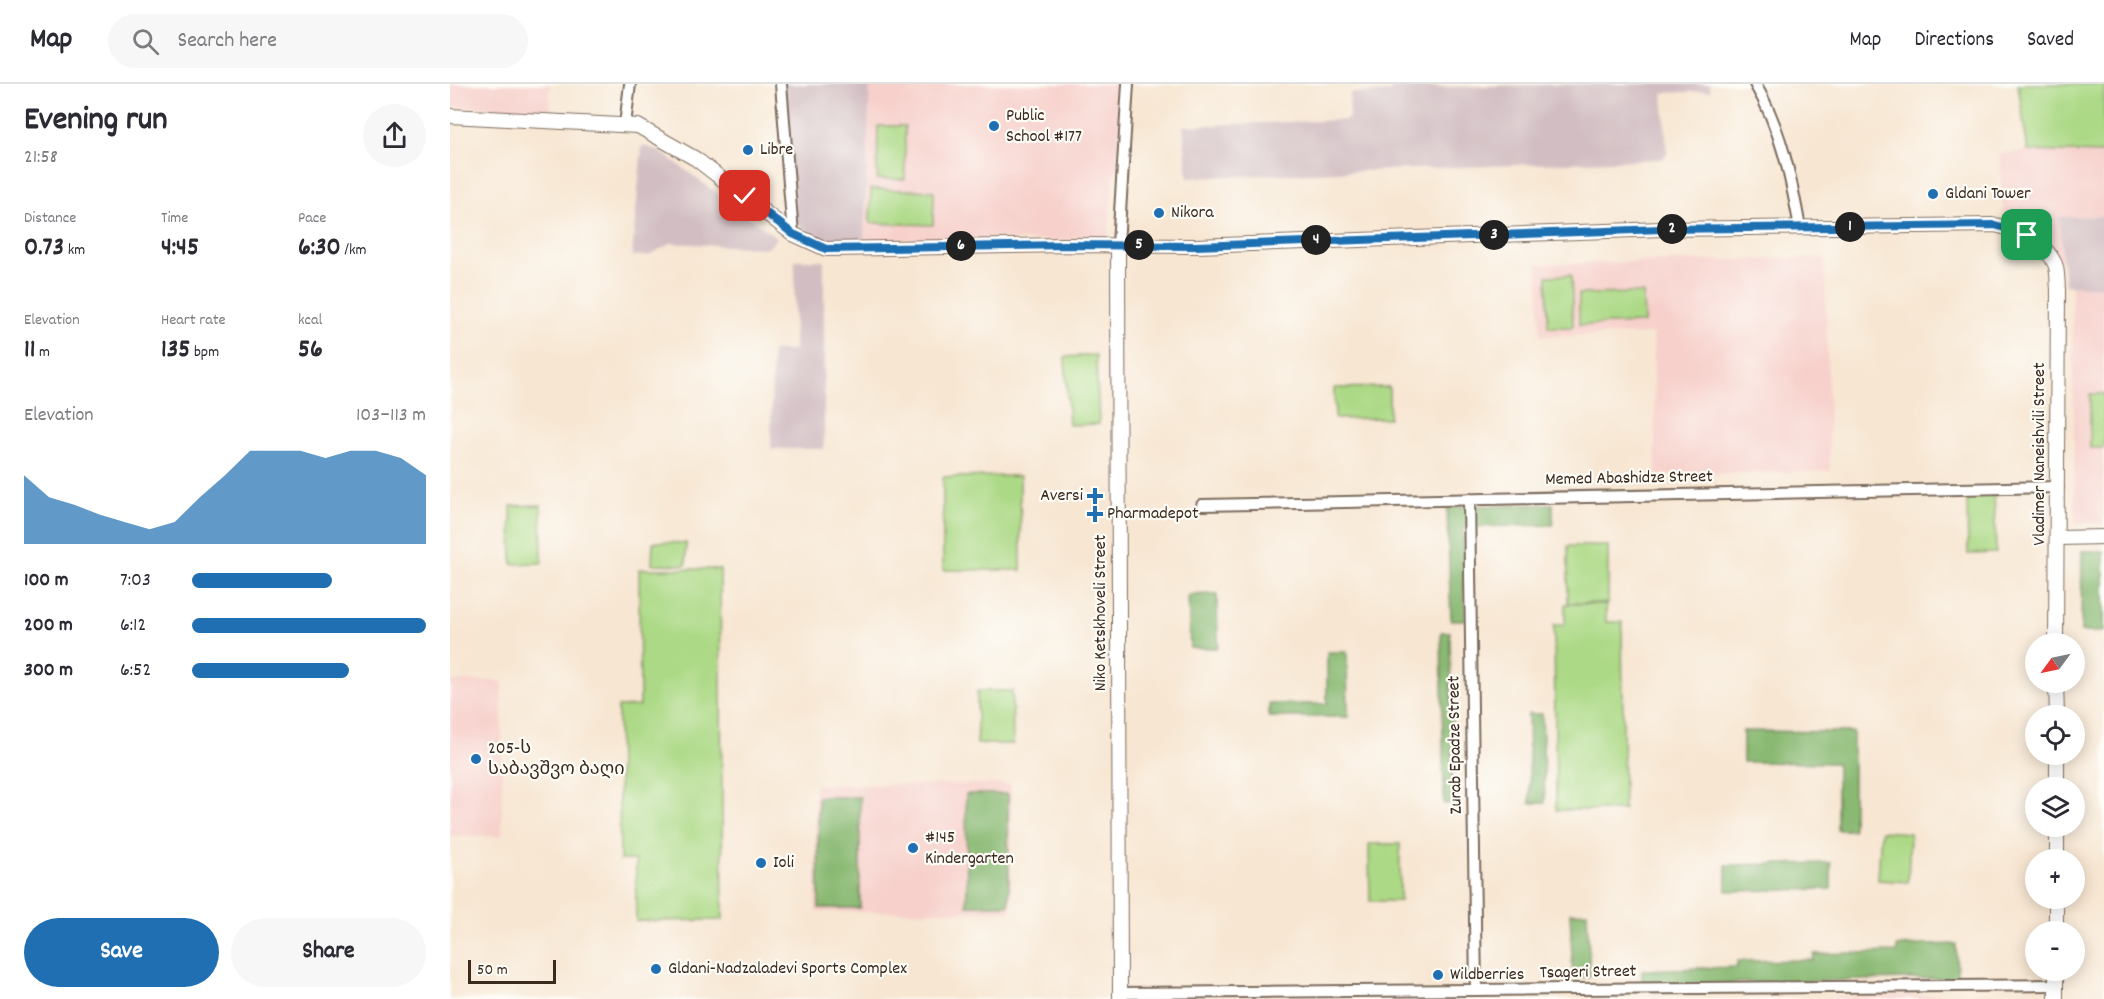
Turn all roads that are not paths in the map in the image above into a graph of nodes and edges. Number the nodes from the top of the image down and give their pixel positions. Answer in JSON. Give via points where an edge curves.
{"nodes":[{"id":1,"x":630,"y":84,"type":"edge"},
{"id":2,"x":781,"y":84,"type":"edge"},
{"id":3,"x":1128,"y":84,"type":"edge"},
{"id":4,"x":1755,"y":84,"type":"edge"},
{"id":5,"x":450,"y":116,"type":"edge"},
{"id":6,"x":625,"y":125,"type":"junction"},
{"id":7,"x":1800,"y":228,"type":"junction"},
{"id":8,"x":793,"y":234,"type":"junction"},
{"id":9,"x":1118,"y":245,"type":"junction"},
{"id":10,"x":2058,"y":487,"type":"junction"},
{"id":11,"x":1469,"y":499,"type":"junction"},
{"id":12,"x":1202,"y":505,"type":"dead end"},
{"id":13,"x":2104,"y":537,"type":"edge"},
{"id":14,"x":2058,"y":538,"type":"junction"},
{"id":15,"x":2056,"y":633,"type":"edge"},
{"id":16,"x":2056,"y":992,"type":"edge"},
{"id":17,"x":1474,"y":993,"type":"edge"},
{"id":18,"x":1120,"y":996,"type":"edge"}],
"edges":[{"from":1,"to":6,"type":"street"},
{"from":2,"to":8,"type":"street"},
{"from":3,"to":9,"type":"street","name":"Niko Ketskhoveli Street"},
{"from":4,"to":7,"type":"street","via":[[1769,108],[1790,172]]},
{"from":5,"to":6,"type":"street"},
{"from":6,"to":8,"type":"street","via":[[638,126],[696,159]]},
{"from":7,"to":9,"type":"street"},
{"from":7,"to":10,"type":"street","name":"Vladimer Naneishvili Street","via":[[1995,225],[2027,235],[2040,244],[2055,264],[2058,289]]},
{"from":8,"to":9,"type":"street","via":[[826,249]]},
{"from":9,"to":18,"type":"street","name":"Niko Ketskhoveli Street"},
{"from":10,"to":11,"type":"street","name":"Memed Abashidze Street"},
{"from":10,"to":14,"type":"street","name":"Vladimer Naneishvili Street"},
{"from":11,"to":12,"type":"street","name":"Memed Abashidze Street"},
{"from":11,"to":17,"type":"street","name":"Zurab Epadze Street"},
{"from":13,"to":14,"type":"street"},
{"from":14,"to":15,"type":"street","name":"Vladimer Naneishvili Street"},
{"from":16,"to":17,"type":"street","name":"Tsageri Street"},
{"from":17,"to":18,"type":"street","name":"Tsageri Street"}]}
